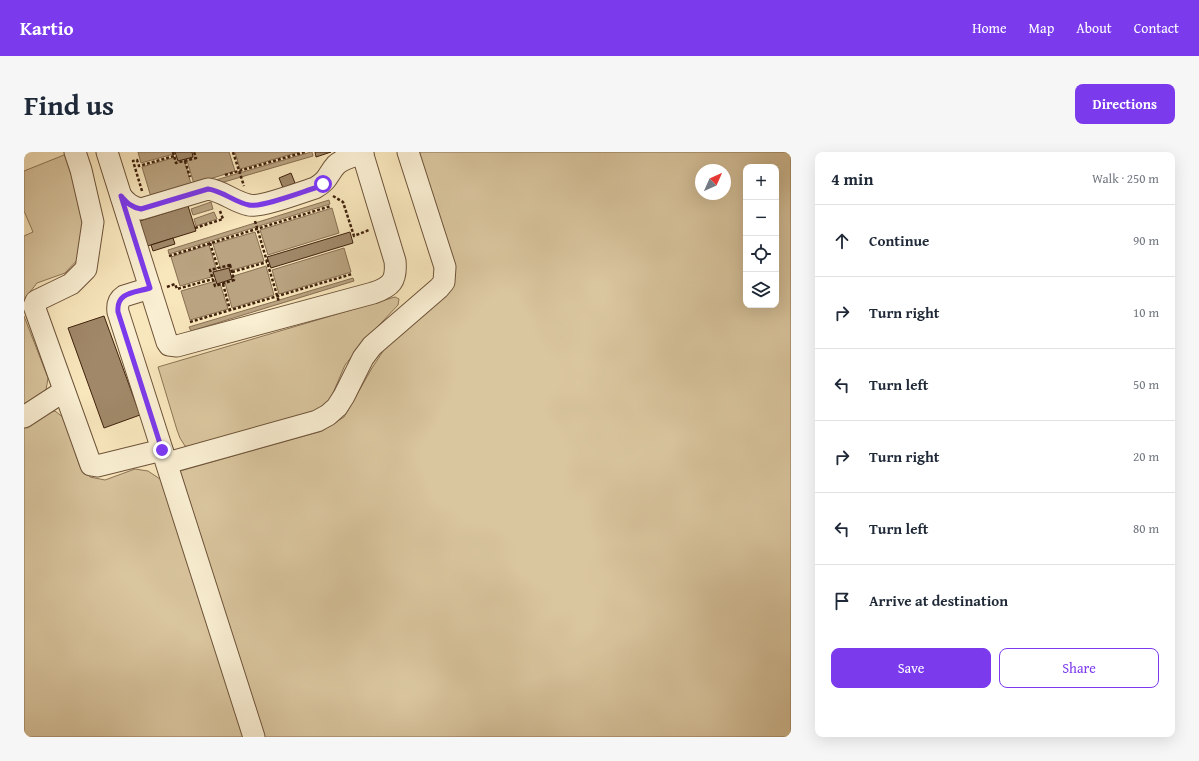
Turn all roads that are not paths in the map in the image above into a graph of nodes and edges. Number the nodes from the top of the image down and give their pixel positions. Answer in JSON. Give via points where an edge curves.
{"nodes":[{"id":1,"x":75,"y":152,"type":"edge"},
{"id":2,"x":108,"y":152,"type":"edge"},
{"id":3,"x":408,"y":152,"type":"edge"},
{"id":4,"x":363,"y":153,"type":"edge"},
{"id":5,"x":121,"y":196,"type":"junction"},
{"id":6,"x":150,"y":288,"type":"junction"},
{"id":7,"x":64,"y":391,"type":"junction"},
{"id":8,"x":24,"y":417,"type":"edge"},
{"id":9,"x":164,"y":457,"type":"junction"},
{"id":10,"x":254,"y":737,"type":"edge"}],
"edges":[{"from":1,"to":7,"type":"lane","via":[[92,222],[86,269],[71,284],[36,301],[34,306]]},
{"from":2,"to":5,"type":"lane"},
{"from":3,"to":9,"type":"lane","via":[[445,267],[444,282],[372,346],[363,358],[341,402],[328,415],[317,421]]},
{"from":4,"to":5,"type":"lane","via":[[336,165],[323,184],[261,205],[250,206],[216,190],[208,189],[141,209],[133,207]]},
{"from":4,"to":6,"type":"lane","via":[[395,261],[394,279],[384,289],[177,346],[169,345],[167,342]]},
{"from":5,"to":6,"type":"lane"},
{"from":6,"to":9,"type":"lane","via":[[124,296],[117,306]]},
{"from":7,"to":8,"type":"lane"},
{"from":7,"to":9,"type":"lane","via":[[91,465]]},
{"from":9,"to":10,"type":"lane"}]}
